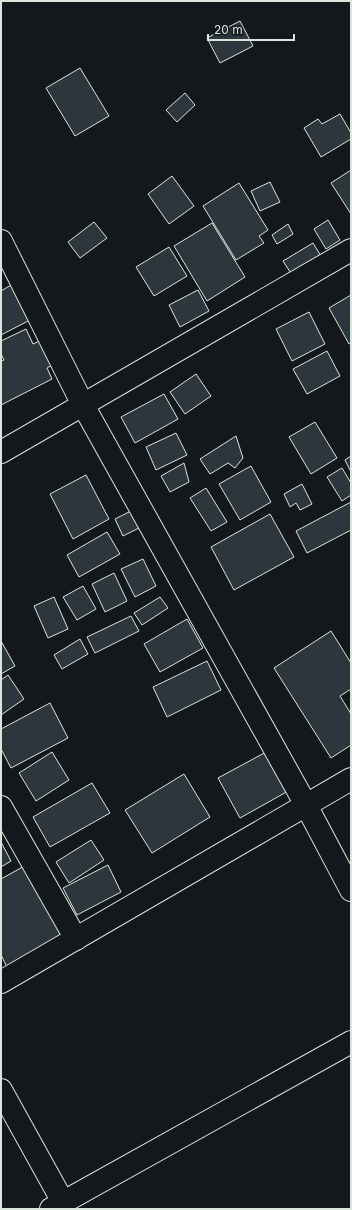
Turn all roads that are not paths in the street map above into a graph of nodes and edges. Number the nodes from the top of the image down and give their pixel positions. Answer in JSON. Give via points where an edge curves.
{"nodes":[{"id":1,"x":1,"y":241,"type":"edge"},
{"id":2,"x":351,"y":250,"type":"edge"},
{"id":3,"x":83,"y":405,"type":"junction"},
{"id":4,"x":1,"y":452,"type":"edge"},
{"id":5,"x":351,"y":779,"type":"edge"},
{"id":6,"x":306,"y":805,"type":"junction"},
{"id":7,"x":1,"y":807,"type":"edge"},
{"id":8,"x":351,"y":890,"type":"edge"},
{"id":9,"x":76,"y":939,"type":"junction"},
{"id":10,"x":1,"y":982,"type":"edge"},
{"id":11,"x":351,"y":1042,"type":"edge"},
{"id":12,"x":1,"y":1090,"type":"edge"},
{"id":13,"x":57,"y":1206,"type":"edge"}],
"edges":[{"from":1,"to":3,"type":"street"},
{"from":2,"to":3,"type":"street"},
{"from":3,"to":4,"type":"street"},
{"from":3,"to":6,"type":"street"},
{"from":5,"to":6,"type":"street"},
{"from":6,"to":8,"type":"street"},
{"from":6,"to":9,"type":"street"},
{"from":7,"to":9,"type":"street"},
{"from":9,"to":10,"type":"street"},
{"from":11,"to":13,"type":"street"},
{"from":12,"to":13,"type":"street"}]}
